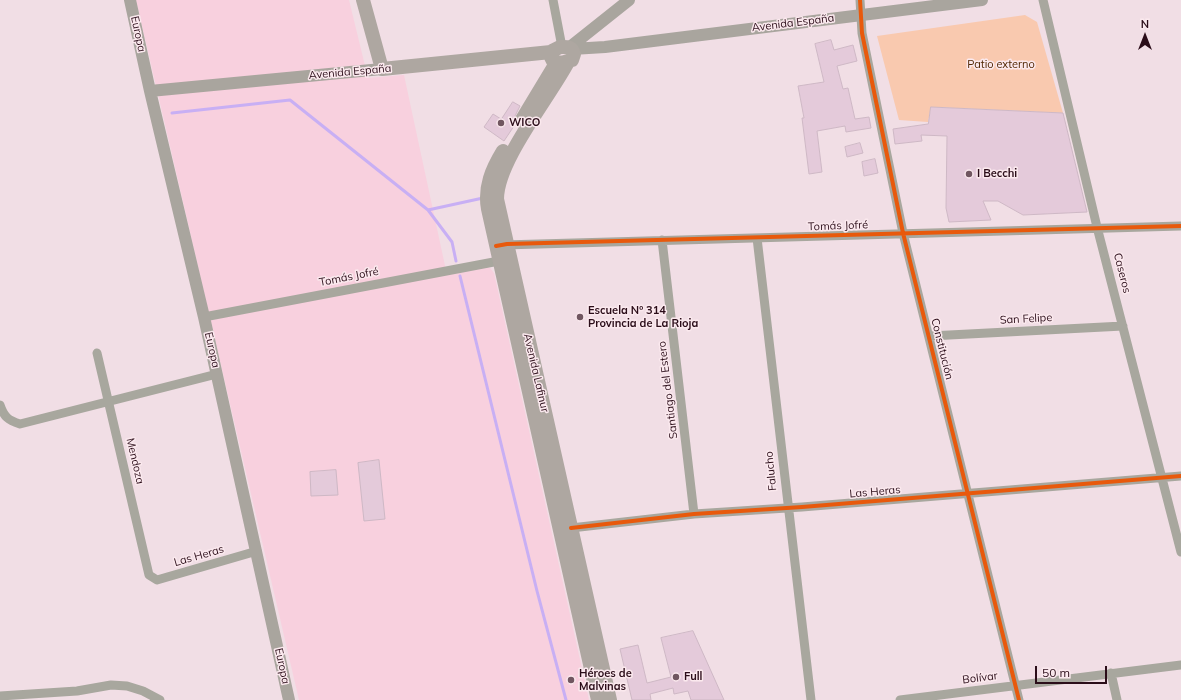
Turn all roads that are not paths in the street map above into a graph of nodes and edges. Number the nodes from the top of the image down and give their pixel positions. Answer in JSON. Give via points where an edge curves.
{"nodes":[{"id":1,"x":130,"y":0,"type":"edge"},
{"id":2,"x":364,"y":0,"type":"edge"},
{"id":3,"x":553,"y":0,"type":"edge"},
{"id":4,"x":629,"y":0,"type":"edge"},
{"id":5,"x":860,"y":0,"type":"edge"},
{"id":6,"x":982,"y":0,"type":"edge"},
{"id":7,"x":1043,"y":0,"type":"edge"},
{"id":8,"x":861,"y":15,"type":"junction"},
{"id":9,"x":565,"y":54,"type":"junction"},
{"id":10,"x":382,"y":69,"type":"junction"},
{"id":11,"x":150,"y":91,"type":"junction"},
{"id":12,"x":1181,"y":226,"type":"edge"},
{"id":13,"x":1097,"y":227,"type":"junction"},
{"id":14,"x":903,"y":233,"type":"junction"},
{"id":15,"x":757,"y":238,"type":"junction"},
{"id":16,"x":662,"y":240,"type":"junction"},
{"id":17,"x":501,"y":245,"type":"junction"},
{"id":18,"x":499,"y":261,"type":"junction"},
{"id":19,"x":204,"y":317,"type":"junction"},
{"id":20,"x":1123,"y":326,"type":"junction"},
{"id":21,"x":930,"y":336,"type":"junction"},
{"id":22,"x":97,"y":353,"type":"dead end"},
{"id":23,"x":217,"y":374,"type":"junction"},
{"id":24,"x":109,"y":400,"type":"junction"},
{"id":25,"x":0,"y":405,"type":"edge"},
{"id":26,"x":1181,"y":476,"type":"edge"},
{"id":27,"x":1162,"y":478,"type":"junction"},
{"id":28,"x":968,"y":494,"type":"junction"},
{"id":29,"x":787,"y":508,"type":"junction"},
{"id":30,"x":694,"y":514,"type":"junction"},
{"id":31,"x":571,"y":528,"type":"junction"},
{"id":32,"x":257,"y":551,"type":"junction"},
{"id":33,"x":1181,"y":552,"type":"edge"},
{"id":34,"x":149,"y":575,"type":"joint"},
{"id":35,"x":1181,"y":664,"type":"edge"},
{"id":36,"x":1111,"y":673,"type":"junction"},
{"id":37,"x":1016,"y":685,"type":"junction"},
{"id":38,"x":0,"y":696,"type":"edge"},
{"id":39,"x":160,"y":700,"type":"edge"},
{"id":40,"x":290,"y":700,"type":"edge"},
{"id":41,"x":598,"y":700,"type":"edge"},
{"id":42,"x":610,"y":700,"type":"edge"},
{"id":43,"x":810,"y":700,"type":"edge"},
{"id":44,"x":900,"y":700,"type":"edge"},
{"id":45,"x":1019,"y":700,"type":"edge"},
{"id":46,"x":1117,"y":700,"type":"edge"}],
"edges":[{"from":1,"to":11,"type":"main road","name":"Europa"},
{"from":2,"to":10,"type":"main road"},
{"from":3,"to":9,"type":"street"},
{"from":4,"to":9,"type":"main road"},
{"from":5,"to":8,"type":"street","name":"Constitución"},
{"from":6,"to":8,"type":"main road","name":"Avenida España"},
{"from":7,"to":13,"type":"street","name":"Caseros"},
{"from":8,"to":9,"type":"main road","name":"Avenida España"},
{"from":8,"to":14,"type":"street","name":"Constitución","via":[[862,33]]},
{"from":9,"to":10,"type":"main road","name":"Avenida España"},
{"from":9,"to":17,"type":"main road","name":"Avenida Lafinur","via":[[500,178],[497,199]]},
{"from":10,"to":11,"type":"main road","name":"Avenida España"},
{"from":11,"to":19,"type":"main road","name":"Europa"},
{"from":12,"to":13,"type":"street","name":"Tomás Jofré"},
{"from":13,"to":14,"type":"street","name":"Tomás Jofré"},
{"from":13,"to":20,"type":"street","name":"Caseros"},
{"from":14,"to":15,"type":"street","name":"Tomás Jofré"},
{"from":14,"to":21,"type":"street","name":"Constitución"},
{"from":15,"to":16,"type":"street","name":"Tomás Jofré"},
{"from":15,"to":29,"type":"street","name":"Falucho"},
{"from":16,"to":17,"type":"street","name":"Tomás Jofré"},
{"from":16,"to":30,"type":"street","name":"Santiago del Estero"},
{"from":17,"to":18,"type":"main road","name":"Avenida Lafinur"},
{"from":17,"to":31,"type":"main road","name":"Avenida Lafinur"},
{"from":18,"to":19,"type":"street","name":"Tomás Jofré"},
{"from":18,"to":41,"type":"main road","name":"Avenida Lafinur"},
{"from":19,"to":23,"type":"main road","name":"Europa"},
{"from":20,"to":21,"type":"street","name":"San Felipe"},
{"from":20,"to":27,"type":"street","name":"Caseros"},
{"from":21,"to":28,"type":"street","name":"Constitución"},
{"from":22,"to":24,"type":"street","name":"Mendoza"},
{"from":23,"to":24,"type":"street"},
{"from":23,"to":32,"type":"main road","name":"Europa"},
{"from":24,"to":25,"type":"street","via":[[20,424],[4,416]]},
{"from":24,"to":34,"type":"street","name":"Mendoza"},
{"from":26,"to":27,"type":"street","name":"Las Heras"},
{"from":27,"to":28,"type":"street","name":"Las Heras"},
{"from":27,"to":33,"type":"street","name":"Caseros"},
{"from":28,"to":29,"type":"street","name":"Las Heras"},
{"from":28,"to":37,"type":"street","name":"Constitución"},
{"from":29,"to":30,"type":"street","name":"Las Heras"},
{"from":29,"to":43,"type":"street","name":"Falucho"},
{"from":30,"to":31,"type":"street","name":"Las Heras"},
{"from":31,"to":42,"type":"main road","name":"Avenida Lafinur"},
{"from":32,"to":34,"type":"street","name":"Las Heras","via":[[158,580]]},
{"from":32,"to":40,"type":"main road","name":"Europa"},
{"from":35,"to":36,"type":"street","name":"Bolívar"},
{"from":36,"to":37,"type":"street","name":"Bolívar"},
{"from":36,"to":46,"type":"street"},
{"from":37,"to":44,"type":"street","name":"Bolívar"},
{"from":37,"to":45,"type":"street","name":"Constitución"},
{"from":38,"to":39,"type":"street","via":[[77,691],[111,685],[127,686]]}]}
